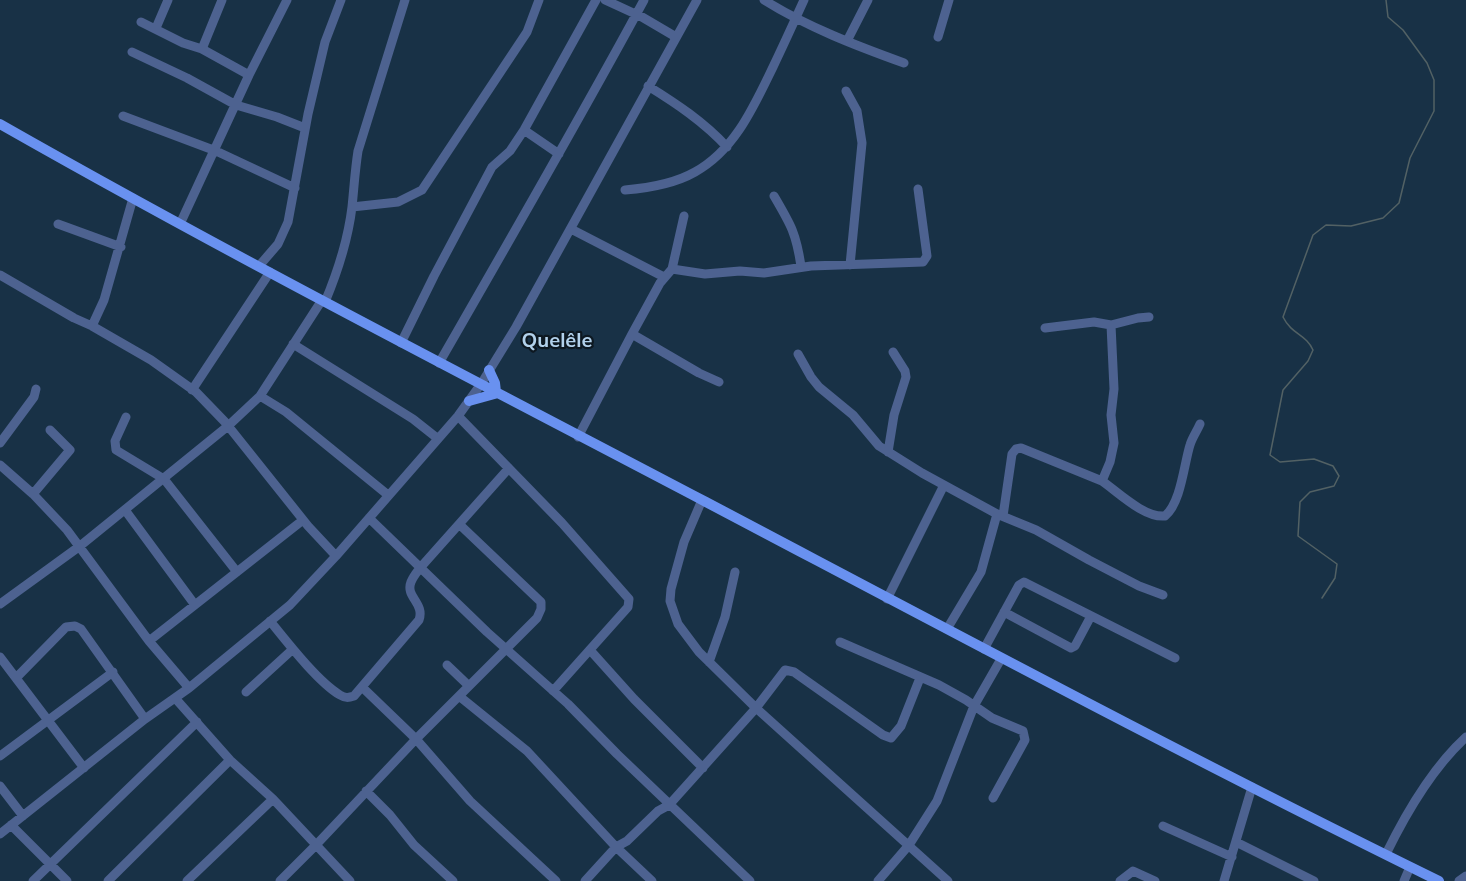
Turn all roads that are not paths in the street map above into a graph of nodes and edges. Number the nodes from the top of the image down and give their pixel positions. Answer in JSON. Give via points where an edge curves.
{"nodes":[{"id":1,"x":168,"y":0,"type":"edge"},
{"id":2,"x":222,"y":0,"type":"edge"},
{"id":3,"x":287,"y":0,"type":"edge"},
{"id":4,"x":341,"y":0,"type":"edge"},
{"id":5,"x":405,"y":0,"type":"edge"},
{"id":6,"x":539,"y":0,"type":"edge"},
{"id":7,"x":596,"y":0,"type":"edge"},
{"id":8,"x":605,"y":0,"type":"edge"},
{"id":9,"x":644,"y":0,"type":"edge"},
{"id":10,"x":697,"y":0,"type":"edge"},
{"id":11,"x":764,"y":0,"type":"edge"},
{"id":12,"x":804,"y":0,"type":"edge"},
{"id":13,"x":868,"y":0,"type":"edge"},
{"id":14,"x":948,"y":0,"type":"edge"},
{"id":15,"x":636,"y":15,"type":"junction"},
{"id":16,"x":796,"y":18,"type":"junction"},
{"id":17,"x":141,"y":22,"type":"dead end"},
{"id":18,"x":156,"y":28,"type":"junction"},
{"id":19,"x":676,"y":37,"type":"junction"},
{"id":20,"x":938,"y":37,"type":"dead end"},
{"id":21,"x":847,"y":41,"type":"junction"},
{"id":22,"x":202,"y":49,"type":"junction"},
{"id":23,"x":132,"y":52,"type":"dead end"},
{"id":24,"x":904,"y":63,"type":"dead end"},
{"id":25,"x":249,"y":75,"type":"junction"},
{"id":26,"x":648,"y":86,"type":"junction"},
{"id":27,"x":846,"y":91,"type":"dead end"},
{"id":28,"x":236,"y":105,"type":"junction"},
{"id":29,"x":123,"y":116,"type":"dead end"},
{"id":30,"x":0,"y":124,"type":"edge"},
{"id":31,"x":305,"y":128,"type":"junction"},
{"id":32,"x":524,"y":130,"type":"junction"},
{"id":33,"x":727,"y":147,"type":"junction"},
{"id":34,"x":216,"y":151,"type":"junction"},
{"id":35,"x":560,"y":154,"type":"junction"},
{"id":36,"x":295,"y":188,"type":"junction"},
{"id":37,"x":918,"y":189,"type":"dead end"},
{"id":38,"x":625,"y":190,"type":"dead end"},
{"id":39,"x":774,"y":196,"type":"dead end"},
{"id":40,"x":133,"y":198,"type":"junction"},
{"id":41,"x":352,"y":207,"type":"junction"},
{"id":42,"x":684,"y":216,"type":"dead end"},
{"id":43,"x":58,"y":224,"type":"dead end"},
{"id":44,"x":180,"y":224,"type":"junction"},
{"id":45,"x":571,"y":229,"type":"junction"},
{"id":46,"x":121,"y":247,"type":"junction"},
{"id":47,"x":850,"y":265,"type":"junction"},
{"id":48,"x":259,"y":266,"type":"junction"},
{"id":49,"x":801,"y":266,"type":"junction"},
{"id":50,"x":672,"y":269,"type":"junction"},
{"id":51,"x":270,"y":272,"type":"junction"},
{"id":52,"x":0,"y":275,"type":"edge"},
{"id":53,"x":664,"y":277,"type":"junction"},
{"id":54,"x":324,"y":301,"type":"junction"},
{"id":55,"x":1149,"y":317,"type":"dead end"},
{"id":56,"x":1111,"y":325,"type":"junction"},
{"id":57,"x":93,"y":326,"type":"junction"},
{"id":58,"x":1045,"y":328,"type":"dead end"},
{"id":59,"x":632,"y":334,"type":"junction"},
{"id":60,"x":401,"y":343,"type":"junction"},
{"id":61,"x":293,"y":344,"type":"junction"},
{"id":62,"x":893,"y":352,"type":"dead end"},
{"id":63,"x":798,"y":354,"type":"dead end"},
{"id":64,"x":440,"y":363,"type":"junction"},
{"id":65,"x":489,"y":371,"type":"junction"},
{"id":66,"x":466,"y":377,"type":"junction"},
{"id":67,"x":719,"y":382,"type":"dead end"},
{"id":68,"x":481,"y":384,"type":"junction"},
{"id":69,"x":36,"y":389,"type":"dead end"},
{"id":70,"x":192,"y":390,"type":"junction"},
{"id":71,"x":497,"y":393,"type":"junction"},
{"id":72,"x":260,"y":396,"type":"junction"},
{"id":73,"x":470,"y":399,"type":"junction"},
{"id":74,"x":458,"y":416,"type":"junction"},
{"id":75,"x":126,"y":417,"type":"dead end"},
{"id":76,"x":1200,"y":424,"type":"dead end"},
{"id":77,"x":228,"y":426,"type":"junction"},
{"id":78,"x":50,"y":430,"type":"dead end"},
{"id":79,"x":578,"y":437,"type":"junction"},
{"id":80,"x":437,"y":438,"type":"junction"},
{"id":81,"x":0,"y":443,"type":"edge"},
{"id":82,"x":888,"y":452,"type":"junction"},
{"id":83,"x":0,"y":465,"type":"edge"},
{"id":84,"x":509,"y":468,"type":"junction"},
{"id":85,"x":164,"y":479,"type":"junction"},
{"id":86,"x":1102,"y":481,"type":"junction"},
{"id":87,"x":945,"y":485,"type":"junction"},
{"id":88,"x":33,"y":494,"type":"junction"},
{"id":89,"x":388,"y":495,"type":"junction"},
{"id":90,"x":702,"y":500,"type":"junction"},
{"id":91,"x":125,"y":510,"type":"junction"},
{"id":92,"x":1000,"y":515,"type":"junction"},
{"id":93,"x":369,"y":518,"type":"junction"},
{"id":94,"x":303,"y":520,"type":"junction"},
{"id":95,"x":459,"y":524,"type":"junction"},
{"id":96,"x":80,"y":546,"type":"junction"},
{"id":97,"x":336,"y":556,"type":"junction"},
{"id":98,"x":420,"y":568,"type":"junction"},
{"id":99,"x":237,"y":572,"type":"junction"},
{"id":100,"x":735,"y":572,"type":"dead end"},
{"id":101,"x":1163,"y":595,"type":"dead end"},
{"id":102,"x":887,"y":599,"type":"junction"},
{"id":103,"x":0,"y":604,"type":"edge"},
{"id":104,"x":195,"y":604,"type":"junction"},
{"id":105,"x":1004,"y":612,"type":"junction"},
{"id":106,"x":1091,"y":616,"type":"junction"},
{"id":107,"x":270,"y":621,"type":"junction"},
{"id":108,"x":947,"y":629,"type":"junction"},
{"id":109,"x":149,"y":641,"type":"junction"},
{"id":110,"x":840,"y":642,"type":"dead end"},
{"id":111,"x":293,"y":649,"type":"junction"},
{"id":112,"x":506,"y":649,"type":"junction"},
{"id":113,"x":984,"y":649,"type":"junction"},
{"id":114,"x":590,"y":650,"type":"junction"},
{"id":115,"x":0,"y":657,"type":"edge"},
{"id":116,"x":1001,"y":658,"type":"junction"},
{"id":117,"x":1174,"y":658,"type":"dead end"},
{"id":118,"x":709,"y":662,"type":"junction"},
{"id":119,"x":447,"y":665,"type":"dead end"},
{"id":120,"x":113,"y":672,"type":"junction"},
{"id":121,"x":16,"y":678,"type":"junction"},
{"id":122,"x":921,"y":678,"type":"junction"},
{"id":123,"x":362,"y":687,"type":"junction"},
{"id":124,"x":468,"y":687,"type":"junction"},
{"id":125,"x":189,"y":688,"type":"junction"},
{"id":126,"x":246,"y":692,"type":"dead end"},
{"id":127,"x":553,"y":692,"type":"junction"},
{"id":128,"x":459,"y":696,"type":"junction"},
{"id":129,"x":175,"y":698,"type":"junction"},
{"id":130,"x":974,"y":706,"type":"junction"},
{"id":131,"x":756,"y":708,"type":"junction"},
{"id":132,"x":146,"y":719,"type":"junction"},
{"id":133,"x":48,"y":720,"type":"junction"},
{"id":134,"x":197,"y":722,"type":"junction"},
{"id":135,"x":1466,"y":737,"type":"edge"},
{"id":136,"x":416,"y":739,"type":"junction"},
{"id":137,"x":0,"y":756,"type":"edge"},
{"id":138,"x":230,"y":760,"type":"junction"},
{"id":139,"x":84,"y":768,"type":"junction"},
{"id":140,"x":703,"y":768,"type":"junction"},
{"id":141,"x":0,"y":786,"type":"edge"},
{"id":142,"x":1252,"y":787,"type":"junction"},
{"id":143,"x":366,"y":791,"type":"junction"},
{"id":144,"x":993,"y":798,"type":"dead end"},
{"id":145,"x":273,"y":799,"type":"junction"},
{"id":146,"x":669,"y":805,"type":"junction"},
{"id":147,"x":22,"y":816,"type":"junction"},
{"id":148,"x":11,"y":825,"type":"junction"},
{"id":149,"x":1163,"y":826,"type":"dead end"},
{"id":150,"x":0,"y":834,"type":"edge"},
{"id":151,"x":1236,"y":842,"type":"junction"},
{"id":152,"x":316,"y":845,"type":"junction"},
{"id":153,"x":909,"y":845,"type":"junction"},
{"id":154,"x":616,"y":847,"type":"junction"},
{"id":155,"x":1386,"y":854,"type":"junction"},
{"id":156,"x":1232,"y":857,"type":"junction"},
{"id":157,"x":51,"y":864,"type":"junction"},
{"id":158,"x":1410,"y":867,"type":"junction"},
{"id":159,"x":1466,"y":876,"type":"edge"},
{"id":160,"x":33,"y":881,"type":"edge"},
{"id":161,"x":67,"y":881,"type":"edge"},
{"id":162,"x":108,"y":881,"type":"edge"},
{"id":163,"x":187,"y":881,"type":"edge"},
{"id":164,"x":280,"y":881,"type":"edge"},
{"id":165,"x":350,"y":881,"type":"edge"},
{"id":166,"x":453,"y":881,"type":"edge"},
{"id":167,"x":556,"y":881,"type":"edge"},
{"id":168,"x":585,"y":881,"type":"edge"},
{"id":169,"x":652,"y":881,"type":"edge"},
{"id":170,"x":750,"y":881,"type":"edge"},
{"id":171,"x":878,"y":881,"type":"edge"},
{"id":172,"x":948,"y":881,"type":"edge"},
{"id":173,"x":1120,"y":881,"type":"edge"},
{"id":174,"x":1155,"y":881,"type":"edge"},
{"id":175,"x":1224,"y":881,"type":"edge"},
{"id":176,"x":1314,"y":881,"type":"edge"},
{"id":177,"x":1404,"y":881,"type":"edge"},
{"id":178,"x":1439,"y":881,"type":"edge"},
{"id":179,"x":1460,"y":881,"type":"edge"}],
"edges":[{"from":1,"to":18,"type":"street"},
{"from":2,"to":22,"type":"street"},
{"from":3,"to":25,"type":"street"},
{"from":4,"to":31,"type":"street","via":[[324,42]]},
{"from":5,"to":41,"type":"street","via":[[358,151]]},
{"from":6,"to":41,"type":"street","via":[[527,32],[422,190],[398,202]]},
{"from":7,"to":32,"type":"street"},
{"from":8,"to":15,"type":"street"},
{"from":9,"to":15,"type":"street"},
{"from":10,"to":19,"type":"street"},
{"from":11,"to":16,"type":"street"},
{"from":12,"to":16,"type":"street"},
{"from":13,"to":21,"type":"street"},
{"from":14,"to":20,"type":"street"},
{"from":15,"to":19,"type":"street"},
{"from":15,"to":35,"type":"street"},
{"from":16,"to":21,"type":"street"},
{"from":16,"to":33,"type":"street","via":[[756,101]]},
{"from":17,"to":18,"type":"street"},
{"from":18,"to":22,"type":"street"},
{"from":19,"to":26,"type":"street"},
{"from":21,"to":24,"type":"street"},
{"from":22,"to":25,"type":"street"},
{"from":23,"to":28,"type":"street"},
{"from":25,"to":28,"type":"street"},
{"from":26,"to":33,"type":"street","via":[[682,106]]},
{"from":26,"to":45,"type":"street"},
{"from":27,"to":47,"type":"street","via":[[857,111],[862,143]]},
{"from":28,"to":31,"type":"street"},
{"from":28,"to":34,"type":"street"},
{"from":29,"to":34,"type":"street"},
{"from":30,"to":40,"type":"main road"},
{"from":31,"to":36,"type":"street"},
{"from":32,"to":35,"type":"street"},
{"from":32,"to":60,"type":"street","via":[[510,151],[492,167]]},
{"from":33,"to":38,"type":"street","via":[[696,172],[682,178]]},
{"from":34,"to":36,"type":"street"},
{"from":34,"to":44,"type":"street"},
{"from":35,"to":64,"type":"street"},
{"from":36,"to":48,"type":"street","via":[[286,230]]},
{"from":37,"to":47,"type":"street","via":[[925,261]]},
{"from":39,"to":49,"type":"street","via":[[793,226]]},
{"from":40,"to":44,"type":"main road"},
{"from":40,"to":46,"type":"street"},
{"from":41,"to":54,"type":"street","via":[[339,264]]},
{"from":42,"to":50,"type":"street"},
{"from":43,"to":46,"type":"street"},
{"from":44,"to":48,"type":"main road"},
{"from":45,"to":53,"type":"street"},
{"from":45,"to":65,"type":"street"},
{"from":46,"to":57,"type":"street"},
{"from":47,"to":49,"type":"street"},
{"from":48,"to":51,"type":"main road"},
{"from":49,"to":50,"type":"street","via":[[764,273],[705,274]]},
{"from":50,"to":53,"type":"street"},
{"from":51,"to":54,"type":"main road"},
{"from":51,"to":70,"type":"street"},
{"from":52,"to":57,"type":"street"},
{"from":53,"to":59,"type":"street"},
{"from":54,"to":60,"type":"main road"},
{"from":54,"to":61,"type":"street"},
{"from":55,"to":56,"type":"street"},
{"from":56,"to":58,"type":"street","via":[[1094,322]]},
{"from":56,"to":86,"type":"street","via":[[1114,443]]},
{"from":57,"to":70,"type":"street"},
{"from":59,"to":67,"type":"street"},
{"from":59,"to":79,"type":"street"},
{"from":60,"to":64,"type":"main road"},
{"from":61,"to":72,"type":"street"},
{"from":61,"to":80,"type":"street"},
{"from":62,"to":82,"type":"street","via":[[906,377]]},
{"from":63,"to":82,"type":"street","via":[[819,387]]},
{"from":64,"to":66,"type":"main road"},
{"from":65,"to":66,"type":"main road"},
{"from":65,"to":68,"type":"street"},
{"from":65,"to":71,"type":"main road"},
{"from":66,"to":68,"type":"main road"},
{"from":66,"to":73,"type":"main road"},
{"from":68,"to":71,"type":"main road"},
{"from":68,"to":73,"type":"street"},
{"from":69,"to":81,"type":"street"},
{"from":70,"to":77,"type":"street"},
{"from":71,"to":73,"type":"main road"},
{"from":71,"to":79,"type":"main road"},
{"from":72,"to":77,"type":"street"},
{"from":72,"to":89,"type":"street","via":[[286,412]]},
{"from":73,"to":74,"type":"street"},
{"from":74,"to":80,"type":"street"},
{"from":74,"to":84,"type":"street"},
{"from":75,"to":85,"type":"street","via":[[115,441],[116,450]]},
{"from":76,"to":86,"type":"street","via":[[1189,447],[1185,473],[1165,516],[1128,503]]},
{"from":77,"to":85,"type":"street"},
{"from":77,"to":94,"type":"street"},
{"from":78,"to":88,"type":"street","via":[[70,450]]},
{"from":79,"to":90,"type":"main road"},
{"from":80,"to":89,"type":"street"},
{"from":82,"to":87,"type":"street"},
{"from":83,"to":88,"type":"street"},
{"from":84,"to":95,"type":"street"},
{"from":84,"to":114,"type":"street","via":[[629,599],[628,607]]},
{"from":85,"to":91,"type":"street"},
{"from":85,"to":99,"type":"street"},
{"from":86,"to":92,"type":"street","via":[[1016,449]]},
{"from":87,"to":92,"type":"street"},
{"from":87,"to":102,"type":"street"},
{"from":88,"to":96,"type":"street"},
{"from":89,"to":93,"type":"street"},
{"from":90,"to":102,"type":"main road"},
{"from":90,"to":118,"type":"street","via":[[684,542],[670,601],[678,624]]},
{"from":91,"to":96,"type":"street"},
{"from":91,"to":104,"type":"street"},
{"from":92,"to":101,"type":"street"},
{"from":92,"to":108,"type":"street","via":[[981,572]]},
{"from":93,"to":97,"type":"street"},
{"from":93,"to":98,"type":"street"},
{"from":94,"to":97,"type":"street"},
{"from":94,"to":99,"type":"street"},
{"from":95,"to":98,"type":"street"},
{"from":95,"to":112,"type":"street","via":[[541,602],[537,618]]},
{"from":96,"to":103,"type":"street"},
{"from":96,"to":109,"type":"street"},
{"from":97,"to":107,"type":"street"},
{"from":98,"to":112,"type":"street"},
{"from":98,"to":123,"type":"street","via":[[410,589],[422,613],[420,620]]},
{"from":99,"to":104,"type":"street"},
{"from":100,"to":118,"type":"street"},
{"from":102,"to":108,"type":"main road"},
{"from":104,"to":109,"type":"street"},
{"from":105,"to":106,"type":"street","via":[[1024,582]]},
{"from":105,"to":106,"type":"street","via":[[1071,648]]},
{"from":105,"to":113,"type":"street"},
{"from":106,"to":117,"type":"street"},
{"from":107,"to":111,"type":"street"},
{"from":107,"to":125,"type":"street"},
{"from":108,"to":113,"type":"main road"},
{"from":109,"to":125,"type":"street"},
{"from":110,"to":122,"type":"street"},
{"from":111,"to":123,"type":"street","via":[[340,696],[354,696]]},
{"from":111,"to":126,"type":"street"},
{"from":112,"to":124,"type":"street"},
{"from":112,"to":127,"type":"street"},
{"from":113,"to":116,"type":"main road"},
{"from":114,"to":127,"type":"street"},
{"from":114,"to":140,"type":"street"},
{"from":115,"to":121,"type":"street"},
{"from":116,"to":130,"type":"street"},
{"from":116,"to":142,"type":"main road"},
{"from":118,"to":131,"type":"street"},
{"from":119,"to":124,"type":"street"},
{"from":120,"to":121,"type":"street","via":[[75,626],[66,627]]},
{"from":120,"to":132,"type":"street"},
{"from":120,"to":133,"type":"street"},
{"from":121,"to":133,"type":"street"},
{"from":122,"to":130,"type":"street"},
{"from":122,"to":131,"type":"street","via":[[901,726],[891,738],[789,670],[781,673]]},
{"from":123,"to":136,"type":"street"},
{"from":124,"to":128,"type":"street"},
{"from":125,"to":129,"type":"street"},
{"from":127,"to":146,"type":"street"},
{"from":128,"to":136,"type":"street"},
{"from":128,"to":154,"type":"street","via":[[527,751]]},
{"from":129,"to":132,"type":"street"},
{"from":129,"to":134,"type":"street"},
{"from":130,"to":144,"type":"street","via":[[1023,731],[1025,736]]},
{"from":130,"to":153,"type":"street","via":[[937,801]]},
{"from":131,"to":140,"type":"street"},
{"from":131,"to":153,"type":"street"},
{"from":132,"to":139,"type":"street"},
{"from":133,"to":137,"type":"street"},
{"from":133,"to":139,"type":"street"},
{"from":134,"to":138,"type":"street"},
{"from":134,"to":157,"type":"street"},
{"from":135,"to":155,"type":"street","via":[[1432,776]]},
{"from":136,"to":143,"type":"street"},
{"from":136,"to":167,"type":"street","via":[[470,801]]},
{"from":138,"to":145,"type":"street"},
{"from":138,"to":162,"type":"street"},
{"from":139,"to":147,"type":"street"},
{"from":140,"to":146,"type":"street"},
{"from":141,"to":147,"type":"street"},
{"from":142,"to":151,"type":"street"},
{"from":142,"to":155,"type":"main road"},
{"from":143,"to":152,"type":"street"},
{"from":143,"to":166,"type":"street","via":[[414,845]]},
{"from":145,"to":152,"type":"street"},
{"from":145,"to":163,"type":"street"},
{"from":146,"to":154,"type":"street"},
{"from":146,"to":170,"type":"street"},
{"from":147,"to":148,"type":"street"},
{"from":148,"to":150,"type":"street"},
{"from":148,"to":157,"type":"street"},
{"from":149,"to":156,"type":"street"},
{"from":151,"to":156,"type":"street"},
{"from":151,"to":176,"type":"street"},
{"from":152,"to":164,"type":"street"},
{"from":152,"to":165,"type":"street"},
{"from":153,"to":171,"type":"street"},
{"from":153,"to":172,"type":"street"},
{"from":154,"to":168,"type":"street"},
{"from":154,"to":169,"type":"street"},
{"from":155,"to":158,"type":"main road"},
{"from":156,"to":175,"type":"street"},
{"from":157,"to":160,"type":"street"},
{"from":157,"to":161,"type":"street"},
{"from":158,"to":177,"type":"street"},
{"from":158,"to":178,"type":"main road"},
{"from":159,"to":179,"type":"street"},
{"from":173,"to":174,"type":"street","via":[[1133,871]]}]}
